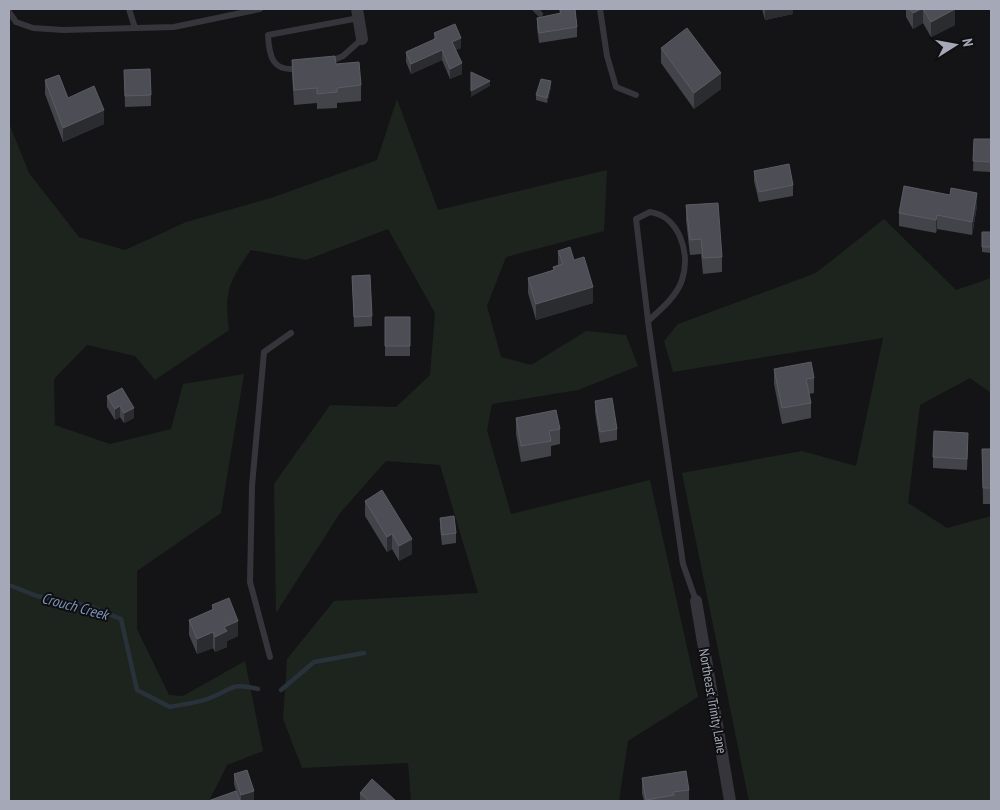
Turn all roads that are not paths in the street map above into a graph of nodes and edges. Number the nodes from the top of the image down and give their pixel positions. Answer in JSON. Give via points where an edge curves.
{"nodes":[{"id":1,"x":129,"y":9,"type":"edge"},
{"id":2,"x":260,"y":9,"type":"edge"},
{"id":3,"x":600,"y":9,"type":"edge"},
{"id":4,"x":9,"y":12,"type":"edge"},
{"id":5,"x":358,"y":13,"type":"edge"},
{"id":6,"x":135,"y":28,"type":"junction"},
{"id":7,"x":362,"y":39,"type":"joint"},
{"id":8,"x":324,"y":63,"type":"edge"},
{"id":9,"x":307,"y":66,"type":"edge"},
{"id":10,"x":636,"y":95,"type":"dead end"},
{"id":11,"x":648,"y":321,"type":"junction"},
{"id":12,"x":291,"y":333,"type":"dead end"},
{"id":13,"x":696,"y":602,"type":"joint"},
{"id":14,"x":270,"y":657,"type":"dead end"},
{"id":15,"x":730,"y":801,"type":"edge"}],
"edges":[{"from":1,"to":6,"type":"lane"},
{"from":2,"to":6,"type":"lane","via":[[174,26]]},
{"from":3,"to":10,"type":"lane","via":[[607,56],[616,87]]},
{"from":4,"to":6,"type":"lane","via":[[16,22],[33,28]]},
{"from":5,"to":7,"type":"street"},
{"from":5,"to":9,"type":"lane","via":[[268,34],[269,49],[278,66],[290,69]]},
{"from":7,"to":8,"type":"lane","via":[[343,56]]},
{"from":11,"to":11,"type":"lane","via":[[678,288],[684,268],[680,236],[674,225],[666,217],[650,212],[636,219]]},
{"from":11,"to":13,"type":"lane","via":[[683,564]]},
{"from":12,"to":14,"type":"lane","via":[[264,352],[252,486],[250,582]]},
{"from":13,"to":15,"type":"street","name":"Northeast Trinity Lane"}]}
